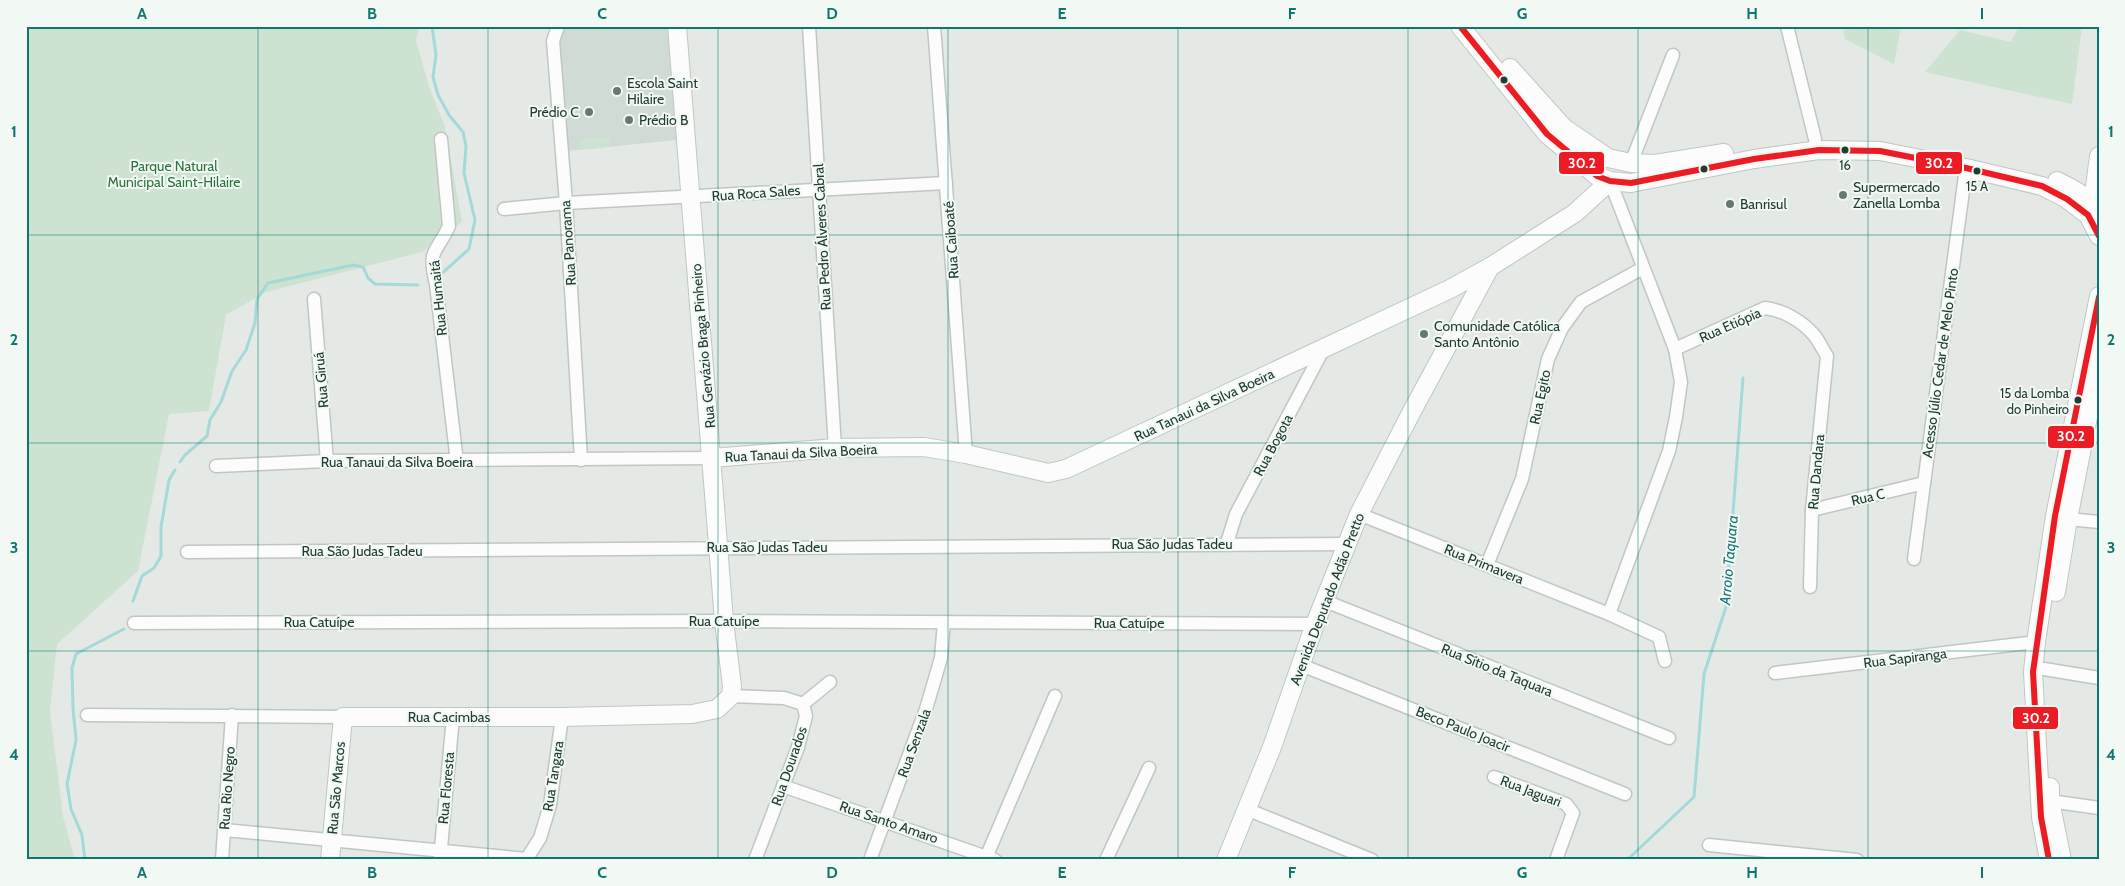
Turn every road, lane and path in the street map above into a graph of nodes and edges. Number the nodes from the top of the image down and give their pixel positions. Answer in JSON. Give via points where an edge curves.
{"nodes":[{"id":1,"x":558,"y":26,"type":"edge"},
{"id":2,"x":677,"y":26,"type":"edge"},
{"id":3,"x":809,"y":26,"type":"edge"},
{"id":4,"x":934,"y":26,"type":"edge"},
{"id":5,"x":1460,"y":26,"type":"edge"},
{"id":6,"x":1476,"y":26,"type":"edge"},
{"id":7,"x":1787,"y":26,"type":"edge"},
{"id":8,"x":1673,"y":55,"type":"dead end"},
{"id":9,"x":441,"y":139,"type":"dead end"},
{"id":10,"x":1815,"y":139,"type":"junction"},
{"id":11,"x":2099,"y":156,"type":"edge"},
{"id":12,"x":1608,"y":158,"type":"junction"},
{"id":13,"x":1631,"y":163,"type":"junction"},
{"id":14,"x":1966,"y":168,"type":"junction"},
{"id":15,"x":1604,"y":178,"type":"junction"},
{"id":16,"x":1631,"y":183,"type":"junction"},
{"id":17,"x":946,"y":184,"type":"junction"},
{"id":18,"x":819,"y":189,"type":"junction"},
{"id":19,"x":691,"y":197,"type":"junction"},
{"id":20,"x":566,"y":203,"type":"junction"},
{"id":21,"x":504,"y":209,"type":"dead end"},
{"id":22,"x":2093,"y":209,"type":"edge"},
{"id":23,"x":2099,"y":236,"type":"edge"},
{"id":24,"x":1490,"y":267,"type":"junction"},
{"id":25,"x":1644,"y":268,"type":"junction"},
{"id":26,"x":2099,"y":296,"type":"edge"},
{"id":27,"x":314,"y":299,"type":"dead end"},
{"id":28,"x":1324,"y":348,"type":"junction"},
{"id":29,"x":1675,"y":349,"type":"junction"},
{"id":30,"x":1827,"y":356,"type":"joint"},
{"id":31,"x":2099,"y":361,"type":"edge"},
{"id":32,"x":835,"y":448,"type":"junction"},
{"id":33,"x":966,"y":454,"type":"junction"},
{"id":34,"x":712,"y":458,"type":"junction"},
{"id":35,"x":581,"y":460,"type":"junction"},
{"id":36,"x":327,"y":461,"type":"junction"},
{"id":37,"x":457,"y":462,"type":"junction"},
{"id":38,"x":216,"y":466,"type":"dead end"},
{"id":39,"x":1924,"y":484,"type":"junction"},
{"id":40,"x":1812,"y":510,"type":"junction"},
{"id":41,"x":1359,"y":514,"type":"junction"},
{"id":42,"x":2068,"y":519,"type":"junction"},
{"id":43,"x":2099,"y":522,"type":"edge"},
{"id":44,"x":1227,"y":543,"type":"junction"},
{"id":45,"x":1346,"y":544,"type":"junction"},
{"id":46,"x":719,"y":548,"type":"junction"},
{"id":47,"x":188,"y":552,"type":"dead end"},
{"id":48,"x":1914,"y":559,"type":"dead end"},
{"id":49,"x":1487,"y":565,"type":"junction"},
{"id":50,"x":1810,"y":587,"type":"dead end"},
{"id":51,"x":1325,"y":602,"type":"junction"},
{"id":52,"x":1609,"y":614,"type":"junction"},
{"id":53,"x":724,"y":621,"type":"junction"},
{"id":54,"x":944,"y":622,"type":"junction"},
{"id":55,"x":134,"y":623,"type":"dead end"},
{"id":56,"x":1315,"y":624,"type":"junction"},
{"id":57,"x":2036,"y":642,"type":"junction"},
{"id":58,"x":1665,"y":661,"type":"dead end"},
{"id":59,"x":1301,"y":665,"type":"junction"},
{"id":60,"x":2044,"y":669,"type":"junction"},
{"id":61,"x":1775,"y":673,"type":"dead end"},
{"id":62,"x":2099,"y":678,"type":"edge"},
{"id":63,"x":830,"y":682,"type":"dead end"},
{"id":64,"x":730,"y":696,"type":"junction"},
{"id":65,"x":1055,"y":696,"type":"dead end"},
{"id":66,"x":803,"y":704,"type":"junction"},
{"id":67,"x":87,"y":716,"type":"dead end"},
{"id":68,"x":232,"y":716,"type":"junction"},
{"id":69,"x":343,"y":716,"type":"junction"},
{"id":70,"x":453,"y":717,"type":"junction"},
{"id":71,"x":562,"y":717,"type":"junction"},
{"id":72,"x":1669,"y":738,"type":"dead end"},
{"id":73,"x":1149,"y":768,"type":"dead end"},
{"id":74,"x":1494,"y":776,"type":"dead end"},
{"id":75,"x":783,"y":786,"type":"junction"},
{"id":76,"x":1625,"y":794,"type":"dead end"},
{"id":77,"x":2050,"y":801,"type":"junction"},
{"id":78,"x":2099,"y":808,"type":"edge"},
{"id":79,"x":1246,"y":809,"type":"junction"},
{"id":80,"x":885,"y":821,"type":"junction"},
{"id":81,"x":225,"y":830,"type":"junction"},
{"id":82,"x":331,"y":841,"type":"junction"},
{"id":83,"x":1709,"y":845,"type":"dead end"},
{"id":84,"x":440,"y":855,"type":"edge"},
{"id":85,"x":1347,"y":855,"type":"edge"},
{"id":86,"x":526,"y":859,"type":"edge"},
{"id":87,"x":989,"y":859,"type":"edge"},
{"id":88,"x":222,"y":860,"type":"edge"},
{"id":89,"x":330,"y":860,"type":"edge"},
{"id":90,"x":755,"y":860,"type":"edge"},
{"id":91,"x":870,"y":860,"type":"edge"},
{"id":92,"x":1106,"y":860,"type":"edge"},
{"id":93,"x":1226,"y":860,"type":"edge"},
{"id":94,"x":1372,"y":860,"type":"edge"},
{"id":95,"x":1556,"y":860,"type":"edge"},
{"id":96,"x":1857,"y":860,"type":"edge"},
{"id":97,"x":2048,"y":860,"type":"edge"},
{"id":98,"x":2062,"y":860,"type":"edge"}],
"edges":[{"from":1,"to":20,"type":"street","name":"Rua Panorama","via":[[553,41]]},
{"from":2,"to":19,"type":"street","name":"Rua Gervázio Braga Pinheiro"},
{"from":3,"to":18,"type":"street","name":"Rua Pedro Álveres Cabral"},
{"from":4,"to":17,"type":"street","name":"Rua Caiboaté"},
{"from":5,"to":15,"type":"street","via":[[1547,134]]},
{"from":6,"to":12,"type":"street","via":[[1564,128]]},
{"from":7,"to":10,"type":"street"},
{"from":8,"to":13,"type":"street"},
{"from":9,"to":37,"type":"street","name":"Rua Humaitá","via":[[449,226],[435,248],[432,268]]},
{"from":10,"to":13,"type":"street","via":[[1655,164]]},
{"from":10,"to":22,"type":"street","via":[[1914,145],[2046,176],[2078,192]]},
{"from":11,"to":22,"type":"street"},
{"from":12,"to":13,"type":"street"},
{"from":12,"to":15,"type":"street","name":"Rua Tanaui da Silva Boeira"},
{"from":13,"to":16,"type":"street"},
{"from":14,"to":16,"type":"street","via":[[1880,151],[1818,150]]},
{"from":14,"to":22,"type":"street","via":[[2042,186]]},
{"from":14,"to":39,"type":"street","name":"Acesso Júlio Cedar de Melo Pinto"},
{"from":15,"to":16,"type":"street"},
{"from":15,"to":24,"type":"street","name":"Rua Tanaui da Silva Boeira","via":[[1575,213]]},
{"from":15,"to":25,"type":"street"},
{"from":17,"to":18,"type":"street","name":"Rua Roca Sales"},
{"from":17,"to":33,"type":"street","name":"Rua Caiboaté"},
{"from":18,"to":19,"type":"street","name":"Rua Roca Sales"},
{"from":18,"to":32,"type":"street","name":"Rua Pedro Álveres Cabral"},
{"from":19,"to":20,"type":"street","name":"Rua Roca Sales"},
{"from":19,"to":34,"type":"street","name":"Rua Gervázio Braga Pinheiro"},
{"from":20,"to":21,"type":"street","name":"Rua Roca Sales"},
{"from":20,"to":35,"type":"street","name":"Rua Panorama"},
{"from":22,"to":23,"type":"street"},
{"from":24,"to":28,"type":"street","name":"Rua Tanaui da Silva Boeira"},
{"from":24,"to":41,"type":"street","name":"Avenida Deputado Adão Pretto"},
{"from":25,"to":29,"type":"street"},
{"from":25,"to":49,"type":"street","name":"Rua Egito","via":[[1581,302],[1562,328],[1548,359],[1522,479]]},
{"from":26,"to":57,"type":"street","via":[[2055,516]]},
{"from":27,"to":36,"type":"street","name":"Rua Giruá"},
{"from":28,"to":33,"type":"street","name":"Rua Tanaui da Silva Boeira","via":[[1066,469],[1048,473]]},
{"from":28,"to":44,"type":"street","name":"Rua Bogota","via":[[1236,514]]},
{"from":29,"to":30,"type":"street","name":"Rua Etiópia","via":[[1765,308],[1780,309],[1800,324],[1814,335]]},
{"from":29,"to":52,"type":"street","via":[[1681,382],[1669,451]]},
{"from":30,"to":40,"type":"street","name":"Rua Dandara"},
{"from":31,"to":42,"type":"street"},
{"from":32,"to":33,"type":"street","name":"Rua Tanaui da Silva Boeira","via":[[924,448]]},
{"from":32,"to":34,"type":"street","name":"Rua Tanaui da Silva Boeira"},
{"from":34,"to":35,"type":"street","name":"Rua Tanaui da Silva Boeira"},
{"from":34,"to":46,"type":"street","name":"Rua Gervázio Braga Pinheiro"},
{"from":35,"to":37,"type":"street","name":"Rua Tanaui da Silva Boeira"},
{"from":36,"to":37,"type":"street","name":"Rua Tanaui da Silva Boeira"},
{"from":36,"to":38,"type":"street","name":"Rua Tanaui da Silva Boeira"},
{"from":39,"to":40,"type":"street","name":"Rua C"},
{"from":39,"to":48,"type":"street","name":"Acesso Júlio Cedar de Melo Pinto"},
{"from":40,"to":50,"type":"street","name":"Rua Dandara"},
{"from":41,"to":45,"type":"street","name":"Avenida Deputado Adão Pretto"},
{"from":41,"to":49,"type":"street","name":"Rua Primavera"},
{"from":42,"to":43,"type":"street"},
{"from":42,"to":60,"type":"street"},
{"from":44,"to":45,"type":"street","name":"Rua São Judas Tadeu"},
{"from":44,"to":46,"type":"street","name":"Rua São Judas Tadeu"},
{"from":45,"to":51,"type":"street","name":"Avenida Deputado Adão Pretto"},
{"from":46,"to":47,"type":"street","name":"Rua São Judas Tadeu"},
{"from":46,"to":53,"type":"street","name":"Rua Gervázio Braga Pinheiro"},
{"from":49,"to":52,"type":"street","name":"Rua Primavera"},
{"from":51,"to":56,"type":"street","name":"Avenida Deputado Adão Pretto"},
{"from":51,"to":72,"type":"street","name":"Rua Sítio da Taquara"},
{"from":52,"to":58,"type":"street","name":"Rua Primavera","via":[[1659,637]]},
{"from":53,"to":54,"type":"street","name":"Rua Catuípe"},
{"from":53,"to":55,"type":"street","name":"Rua Catuípe"},
{"from":53,"to":64,"type":"street","name":"Rua Gervázio Braga Pinheiro","via":[[732,686]]},
{"from":54,"to":56,"type":"street","name":"Rua Catuípe"},
{"from":54,"to":80,"type":"street","name":"Rua Senzala","via":[[941,658],[926,709]]},
{"from":56,"to":59,"type":"street","name":"Avenida Deputado Adão Pretto"},
{"from":57,"to":61,"type":"street","name":"Rua Sapiranga"},
{"from":57,"to":97,"type":"street","via":[[2034,672],[2041,817]]},
{"from":59,"to":76,"type":"street","name":"Beco Paulo Joacir"},
{"from":59,"to":79,"type":"street","name":"Avenida Deputado Adão Pretto"},
{"from":60,"to":62,"type":"street"},
{"from":60,"to":77,"type":"street"},
{"from":63,"to":66,"type":"street"},
{"from":64,"to":66,"type":"street","via":[[784,698]]},
{"from":64,"to":71,"type":"street","name":"Rua Cacimbas","via":[[717,709],[692,714]]},
{"from":65,"to":87,"type":"street"},
{"from":66,"to":75,"type":"street","name":"Rua Dourados","via":[[806,716]]},
{"from":67,"to":68,"type":"street","name":"Rua Cacimbas"},
{"from":68,"to":69,"type":"street","name":"Rua Cacimbas"},
{"from":68,"to":81,"type":"street","name":"Rua Rio Negro"},
{"from":69,"to":70,"type":"street","name":"Rua Cacimbas"},
{"from":69,"to":82,"type":"street","name":"Rua São Marcos"},
{"from":70,"to":71,"type":"street","name":"Rua Cacimbas"},
{"from":70,"to":84,"type":"street","name":"Rua Floresta"},
{"from":71,"to":86,"type":"street","name":"Rua Tangara","via":[[550,805],[540,838]]},
{"from":73,"to":92,"type":"street"},
{"from":74,"to":95,"type":"street","name":"Rua Jaguari","via":[[1570,808],[1573,813]]},
{"from":75,"to":80,"type":"street","name":"Rua Santo Amaro"},
{"from":75,"to":90,"type":"street","name":"Rua Dourados"},
{"from":77,"to":78,"type":"street"},
{"from":77,"to":98,"type":"street"},
{"from":79,"to":85,"type":"street"},
{"from":79,"to":93,"type":"street","name":"Avenida Deputado Adão Pretto"},
{"from":80,"to":87,"type":"street","name":"Rua Santo Amaro"},
{"from":80,"to":91,"type":"street","name":"Rua Senzala"},
{"from":81,"to":82,"type":"street"},
{"from":81,"to":88,"type":"street","name":"Rua Rio Negro"},
{"from":82,"to":84,"type":"street"},
{"from":82,"to":89,"type":"street","name":"Rua São Marcos"},
{"from":83,"to":96,"type":"street"},
{"from":84,"to":86,"type":"street"},
{"from":85,"to":94,"type":"street"}]}
